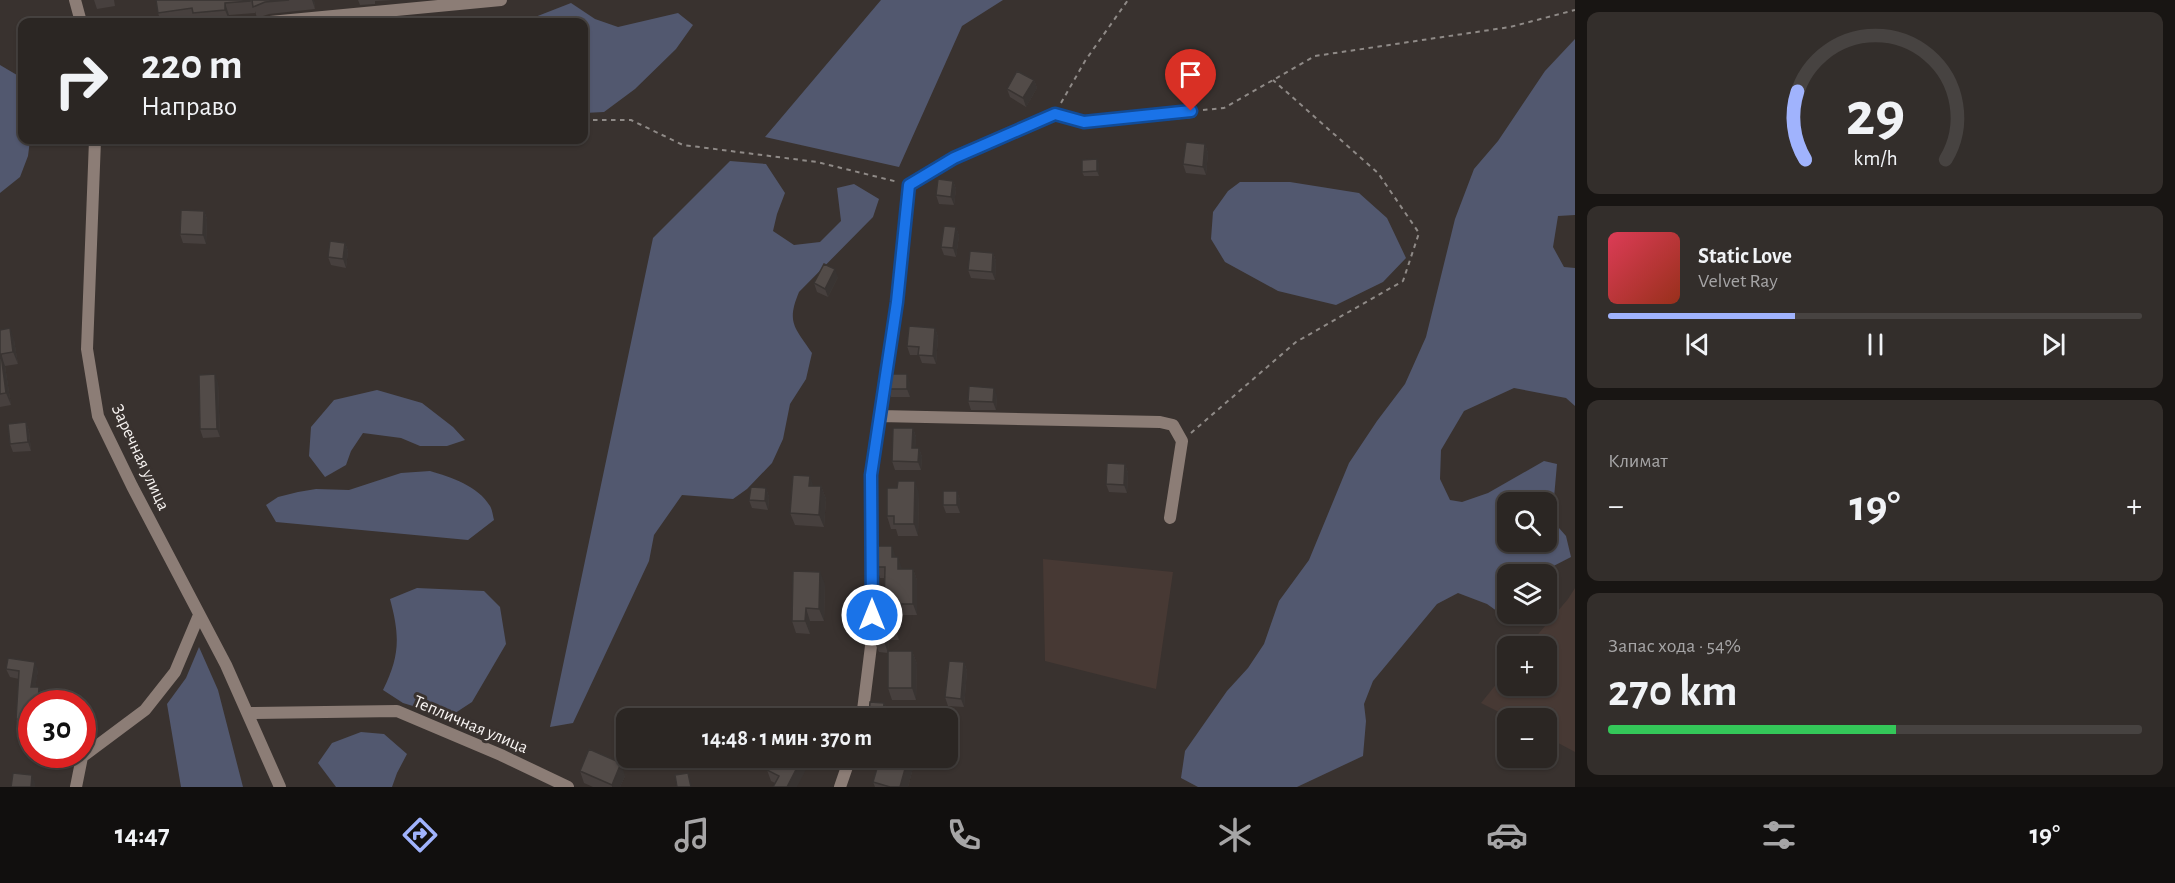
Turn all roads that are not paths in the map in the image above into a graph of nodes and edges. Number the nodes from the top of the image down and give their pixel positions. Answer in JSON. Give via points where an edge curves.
{"nodes":[{"id":1,"x":75,"y":0,"type":"edge"},
{"id":2,"x":501,"y":0,"type":"edge"},
{"id":3,"x":80,"y":18,"type":"edge"},
{"id":4,"x":312,"y":18,"type":"edge"},
{"id":5,"x":1191,"y":111,"type":"road end"},
{"id":6,"x":95,"y":144,"type":"edge"},
{"id":7,"x":880,"y":416,"type":"junction"},
{"id":8,"x":1170,"y":518,"type":"dead end"},
{"id":9,"x":199,"y":615,"type":"junction"},
{"id":10,"x":863,"y":708,"type":"edge"},
{"id":11,"x":249,"y":713,"type":"junction"},
{"id":12,"x":847,"y":768,"type":"edge"},
{"id":13,"x":76,"y":787,"type":"edge"},
{"id":14,"x":280,"y":787,"type":"edge"},
{"id":15,"x":568,"y":787,"type":"edge"},
{"id":16,"x":840,"y":787,"type":"edge"}],
"edges":[{"from":1,"to":3,"type":"street"},
{"from":2,"to":4,"type":"street"},
{"from":5,"to":7,"type":"street","via":[[1084,122],[1055,114],[954,158],[909,185]]},
{"from":6,"to":9,"type":"street","name":"Заречная улица","via":[[87,349],[98,416]]},
{"from":7,"to":8,"type":"street","via":[[1173,425],[1182,441]]},
{"from":7,"to":10,"type":"street","via":[[871,475],[872,638]]},
{"from":9,"to":11,"type":"street","name":"Заречная улица"},
{"from":9,"to":13,"type":"street","via":[[175,672],[145,710],[82,757]]},
{"from":11,"to":14,"type":"street","name":"Заречная улица"},
{"from":11,"to":15,"type":"street","name":"Тепличная улица","via":[[397,711]]},
{"from":12,"to":16,"type":"street"}]}
